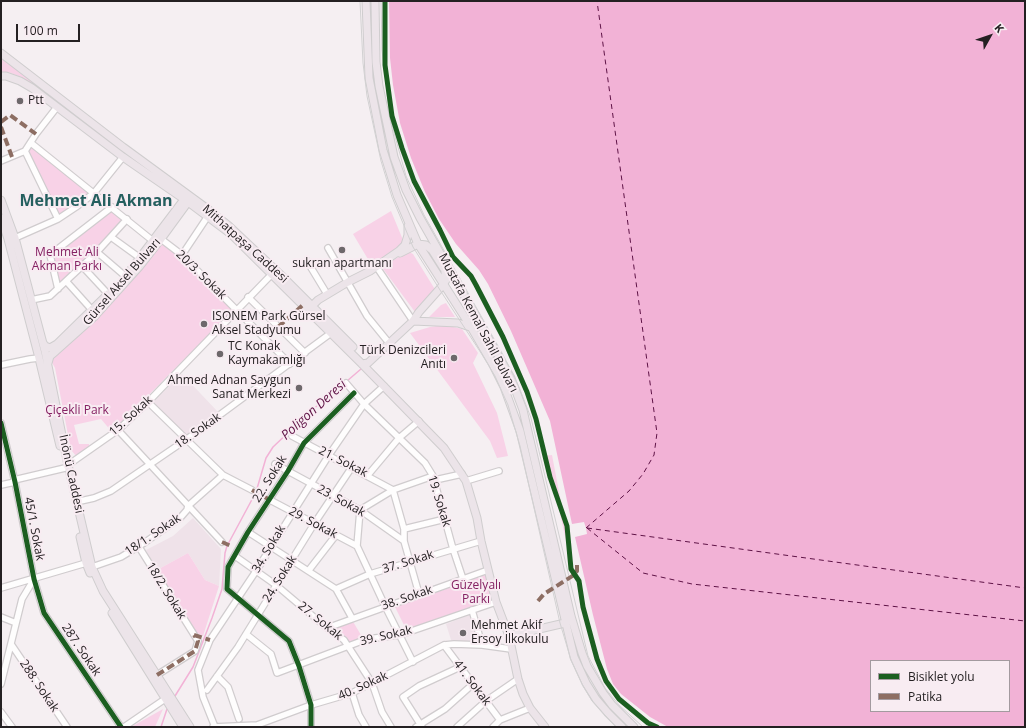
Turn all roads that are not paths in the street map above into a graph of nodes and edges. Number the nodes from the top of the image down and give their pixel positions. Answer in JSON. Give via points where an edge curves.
{"nodes":[{"id":1,"x":366,"y":1,"type":"edge"},
{"id":2,"x":375,"y":1,"type":"edge"},
{"id":3,"x":1,"y":53,"type":"edge"},
{"id":4,"x":1,"y":76,"type":"edge"},
{"id":5,"x":57,"y":107,"type":"junction"},
{"id":6,"x":31,"y":143,"type":"junction"},
{"id":7,"x":25,"y":151,"type":"junction"},
{"id":8,"x":123,"y":157,"type":"junction"},
{"id":9,"x":1,"y":161,"type":"edge"},
{"id":10,"x":94,"y":193,"type":"junction"},
{"id":11,"x":397,"y":195,"type":"junction"},
{"id":12,"x":187,"y":199,"type":"junction"},
{"id":13,"x":1,"y":200,"type":"edge"},
{"id":14,"x":112,"y":207,"type":"junction"},
{"id":15,"x":417,"y":212,"type":"junction"},
{"id":16,"x":208,"y":216,"type":"junction"},
{"id":17,"x":1,"y":218,"type":"edge"},
{"id":18,"x":406,"y":218,"type":"junction"},
{"id":19,"x":58,"y":219,"type":"junction"},
{"id":20,"x":127,"y":219,"type":"junction"},
{"id":21,"x":111,"y":237,"type":"junction"},
{"id":22,"x":161,"y":238,"type":"junction"},
{"id":23,"x":8,"y":240,"type":"edge"},
{"id":24,"x":153,"y":241,"type":"junction"},
{"id":25,"x":418,"y":244,"type":"junction"},
{"id":26,"x":328,"y":248,"type":"dead end"},
{"id":27,"x":439,"y":251,"type":"junction"},
{"id":28,"x":97,"y":252,"type":"junction"},
{"id":29,"x":182,"y":255,"type":"junction"},
{"id":30,"x":140,"y":258,"type":"junction"},
{"id":31,"x":388,"y":259,"type":"junction"},
{"id":32,"x":307,"y":261,"type":"dead end"},
{"id":33,"x":82,"y":266,"type":"junction"},
{"id":34,"x":376,"y":266,"type":"junction"},
{"id":35,"x":446,"y":272,"type":"junction"},
{"id":36,"x":272,"y":274,"type":"junction"},
{"id":37,"x":125,"y":276,"type":"junction"},
{"id":38,"x":66,"y":281,"type":"junction"},
{"id":39,"x":348,"y":282,"type":"junction"},
{"id":40,"x":444,"y":285,"type":"junction"},
{"id":41,"x":58,"y":289,"type":"junction"},
{"id":42,"x":108,"y":294,"type":"junction"},
{"id":43,"x":327,"y":294,"type":"junction"},
{"id":44,"x":248,"y":298,"type":"junction"},
{"id":45,"x":31,"y":300,"type":"junction"},
{"id":46,"x":311,"y":309,"type":"junction"},
{"id":47,"x":92,"y":310,"type":"junction"},
{"id":48,"x":236,"y":310,"type":"junction"},
{"id":49,"x":413,"y":321,"type":"junction"},
{"id":50,"x":471,"y":327,"type":"junction"},
{"id":51,"x":484,"y":330,"type":"junction"},
{"id":52,"x":331,"y":333,"type":"junction"},
{"id":53,"x":389,"y":342,"type":"junction"},
{"id":54,"x":305,"y":353,"type":"junction"},
{"id":55,"x":45,"y":355,"type":"junction"},
{"id":56,"x":365,"y":363,"type":"junction"},
{"id":57,"x":1,"y":364,"type":"edge"},
{"id":58,"x":290,"y":364,"type":"junction"},
{"id":59,"x":346,"y":383,"type":"dead end"},
{"id":60,"x":384,"y":386,"type":"junction"},
{"id":61,"x":354,"y":393,"type":"junction"},
{"id":62,"x":148,"y":402,"type":"junction"},
{"id":63,"x":364,"y":404,"type":"junction"},
{"id":64,"x":412,"y":415,"type":"junction"},
{"id":65,"x":419,"y":421,"type":"junction"},
{"id":66,"x":1,"y":423,"type":"edge"},
{"id":67,"x":118,"y":430,"type":"junction"},
{"id":68,"x":292,"y":436,"type":"dead end"},
{"id":69,"x":399,"y":438,"type":"junction"},
{"id":70,"x":187,"y":440,"type":"junction"},
{"id":71,"x":304,"y":443,"type":"junction"},
{"id":72,"x":329,"y":455,"type":"junction"},
{"id":73,"x":275,"y":464,"type":"dead end"},
{"id":74,"x":149,"y":465,"type":"junction"},
{"id":75,"x":66,"y":467,"type":"junction"},
{"id":76,"x":352,"y":467,"type":"junction"},
{"id":77,"x":499,"y":471,"type":"dead end"},
{"id":78,"x":288,"y":472,"type":"junction"},
{"id":79,"x":223,"y":475,"type":"junction"},
{"id":80,"x":368,"y":475,"type":"junction"},
{"id":81,"x":464,"y":477,"type":"junction"},
{"id":82,"x":434,"y":478,"type":"junction"},
{"id":83,"x":14,"y":481,"type":"junction"},
{"id":84,"x":311,"y":484,"type":"junction"},
{"id":85,"x":1,"y":486,"type":"edge"},
{"id":86,"x":252,"y":490,"type":"dead end"},
{"id":87,"x":393,"y":490,"type":"junction"},
{"id":88,"x":333,"y":496,"type":"junction"},
{"id":89,"x":270,"y":500,"type":"junction"},
{"id":90,"x":76,"y":502,"type":"junction"},
{"id":91,"x":188,"y":506,"type":"junction"},
{"id":92,"x":360,"y":510,"type":"junction"},
{"id":93,"x":292,"y":512,"type":"junction"},
{"id":94,"x":445,"y":519,"type":"junction"},
{"id":95,"x":314,"y":524,"type":"junction"},
{"id":96,"x":404,"y":529,"type":"junction"},
{"id":97,"x":248,"y":532,"type":"junction"},
{"id":98,"x":336,"y":535,"type":"junction"},
{"id":99,"x":481,"y":540,"type":"junction"},
{"id":100,"x":404,"y":541,"type":"junction"},
{"id":101,"x":222,"y":542,"type":"dead end"},
{"id":102,"x":139,"y":546,"type":"junction"},
{"id":103,"x":231,"y":546,"type":"dead end"},
{"id":104,"x":271,"y":546,"type":"junction"},
{"id":105,"x":357,"y":546,"type":"junction"},
{"id":106,"x":453,"y":549,"type":"junction"},
{"id":107,"x":236,"y":553,"type":"junction"},
{"id":108,"x":293,"y":560,"type":"junction"},
{"id":109,"x":410,"y":561,"type":"junction"},
{"id":110,"x":89,"y":565,"type":"junction"},
{"id":111,"x":309,"y":570,"type":"junction"},
{"id":112,"x":488,"y":570,"type":"junction"},
{"id":113,"x":256,"y":571,"type":"junction"},
{"id":114,"x":370,"y":574,"type":"junction"},
{"id":115,"x":34,"y":579,"type":"junction"},
{"id":116,"x":463,"y":579,"type":"junction"},
{"id":117,"x":276,"y":585,"type":"junction"},
{"id":118,"x":1,"y":588,"type":"edge"},
{"id":119,"x":336,"y":588,"type":"junction"},
{"id":120,"x":419,"y":594,"type":"junction"},
{"id":121,"x":238,"y":599,"type":"junction"},
{"id":122,"x":496,"y":602,"type":"junction"},
{"id":123,"x":385,"y":606,"type":"junction"},
{"id":124,"x":472,"y":610,"type":"junction"},
{"id":125,"x":258,"y":615,"type":"junction"},
{"id":126,"x":1,"y":617,"type":"edge"},
{"id":127,"x":352,"y":618,"type":"junction"},
{"id":128,"x":16,"y":623,"type":"junction"},
{"id":129,"x":565,"y":623,"type":"junction"},
{"id":130,"x":327,"y":628,"type":"junction"},
{"id":131,"x":246,"y":634,"type":"junction"},
{"id":132,"x":400,"y":635,"type":"junction"},
{"id":133,"x":508,"y":636,"type":"junction"},
{"id":134,"x":11,"y":644,"type":"junction"},
{"id":135,"x":444,"y":645,"type":"junction"},
{"id":136,"x":482,"y":645,"type":"junction"},
{"id":137,"x":348,"y":646,"type":"junction"},
{"id":138,"x":511,"y":649,"type":"junction"},
{"id":139,"x":414,"y":662,"type":"junction"},
{"id":140,"x":299,"y":666,"type":"junction"},
{"id":141,"x":4,"y":667,"type":"edge"},
{"id":142,"x":460,"y":667,"type":"junction"},
{"id":143,"x":157,"y":675,"type":"junction"},
{"id":144,"x":217,"y":676,"type":"junction"},
{"id":145,"x":518,"y":678,"type":"junction"},
{"id":146,"x":372,"y":683,"type":"junction"},
{"id":147,"x":1,"y":684,"type":"edge"},
{"id":148,"x":472,"y":684,"type":"junction"},
{"id":149,"x":207,"y":690,"type":"dead end"},
{"id":150,"x":352,"y":693,"type":"junction"},
{"id":151,"x":166,"y":699,"type":"junction"},
{"id":152,"x":486,"y":701,"type":"junction"},
{"id":153,"x":311,"y":705,"type":"junction"},
{"id":154,"x":530,"y":708,"type":"junction"},
{"id":155,"x":1,"y":712,"type":"edge"},
{"id":156,"x":239,"y":719,"type":"dead end"},
{"id":157,"x":500,"y":720,"type":"junction"},
{"id":158,"x":420,"y":726,"type":"edge"},
{"id":159,"x":12,"y":727,"type":"edge"},
{"id":160,"x":67,"y":727,"type":"edge"},
{"id":161,"x":123,"y":727,"type":"edge"},
{"id":162,"x":183,"y":727,"type":"edge"},
{"id":163,"x":190,"y":727,"type":"edge"},
{"id":164,"x":214,"y":727,"type":"edge"},
{"id":165,"x":311,"y":727,"type":"edge"},
{"id":166,"x":366,"y":727,"type":"edge"},
{"id":167,"x":391,"y":727,"type":"edge"},
{"id":168,"x":457,"y":727,"type":"edge"},
{"id":169,"x":493,"y":727,"type":"edge"},
{"id":170,"x":544,"y":727,"type":"edge"},
{"id":171,"x":622,"y":727,"type":"edge"},
{"id":172,"x":634,"y":727,"type":"edge"}],
"edges":[{"from":1,"to":11,"type":"main road","name":"Mustafa Kemal Sahil Bulvarı","via":[[369,78],[383,150]]},
{"from":2,"to":15,"type":"main road","name":"Mustafa Kemal Sahil Bulvarı","via":[[378,86],[394,157]]},
{"from":3,"to":12,"type":"main road","name":"Mithatpaşa Caddesi"},
{"from":4,"to":5,"type":"main road","name":"Mithatpaşa Caddesi","via":[[20,81]]},
{"from":5,"to":6,"type":"street"},
{"from":5,"to":8,"type":"main road","name":"Mithatpaşa Caddesi"},
{"from":6,"to":7,"type":"street"},
{"from":6,"to":10,"type":"street"},
{"from":7,"to":9,"type":"street"},
{"from":7,"to":19,"type":"street"},
{"from":8,"to":10,"type":"street"},
{"from":8,"to":12,"type":"main road","name":"Mithatpaşa Caddesi"},
{"from":10,"to":14,"type":"street"},
{"from":10,"to":19,"type":"street"},
{"from":11,"to":15,"type":"main road","via":[[415,226],[419,222]]},
{"from":11,"to":18,"type":"main road","name":"Mustafa Kemal Sahil Bulvarı"},
{"from":12,"to":16,"type":"main road","name":"Mithatpaşa Caddesi"},
{"from":12,"to":22,"type":"main road","name":"Gürsel Aksel Bulvarı"},
{"from":12,"to":24,"type":"main road","name":"Gürsel Aksel Bulvarı"},
{"from":12,"to":46,"type":"main road","name":"Mithatpaşa Caddesi","via":[[229,226]]},
{"from":13,"to":23,"type":"main road","name":"İnönü Caddesi"},
{"from":14,"to":20,"type":"street"},
{"from":14,"to":41,"type":"street","via":[[50,255]]},
{"from":15,"to":27,"type":"main road","name":"Mustafa Kemal Sahil Bulvarı"},
{"from":16,"to":29,"type":"street"},
{"from":16,"to":36,"type":"main road","name":"Mithatpaşa Caddesi","via":[[232,235]]},
{"from":17,"to":23,"type":"main road","name":"İnönü Caddesi"},
{"from":18,"to":25,"type":"main road","name":"Mustafa Kemal Sahil Bulvarı"},
{"from":18,"to":31,"type":"main road","via":[[408,235],[405,245]]},
{"from":19,"to":23,"type":"street"},
{"from":20,"to":21,"type":"street"},
{"from":20,"to":24,"type":"street"},
{"from":21,"to":28,"type":"street"},
{"from":21,"to":30,"type":"street"},
{"from":22,"to":24,"type":"main road"},
{"from":22,"to":29,"type":"street","name":"20/3. Sokak"},
{"from":22,"to":55,"type":"main road","name":"Gürsel Aksel Bulvarı","via":[[94,317],[56,351]]},
{"from":23,"to":45,"type":"main road","name":"İnönü Caddesi"},
{"from":23,"to":55,"type":"main road","name":"İnönü Caddesi"},
{"from":24,"to":30,"type":"main road","name":"Gürsel Aksel Bulvarı"},
{"from":25,"to":31,"type":"main road"},
{"from":25,"to":35,"type":"main road","via":[[426,245],[432,250]]},
{"from":25,"to":40,"type":"main road","name":"Mustafa Kemal Sahil Bulvarı"},
{"from":26,"to":39,"type":"street"},
{"from":27,"to":35,"type":"main road"},
{"from":27,"to":51,"type":"main road","name":"Mustafa Kemal Sahil Bulvarı"},
{"from":28,"to":33,"type":"street"},
{"from":28,"to":37,"type":"street"},
{"from":29,"to":48,"type":"street","name":"20/3. Sokak"},
{"from":30,"to":37,"type":"main road","name":"Gürsel Aksel Bulvarı"},
{"from":31,"to":34,"type":"main road"},
{"from":32,"to":43,"type":"street"},
{"from":33,"to":38,"type":"street"},
{"from":33,"to":42,"type":"street"},
{"from":34,"to":39,"type":"main road"},
{"from":34,"to":49,"type":"street"},
{"from":35,"to":40,"type":"main road"},
{"from":35,"to":51,"type":"main road","via":[[468,310]]},
{"from":36,"to":44,"type":"street","name":"15. Sokak"},
{"from":36,"to":46,"type":"main road","name":"Mithatpaşa Caddesi"},
{"from":37,"to":42,"type":"main road","name":"Gürsel Aksel Bulvarı"},
{"from":38,"to":41,"type":"street"},
{"from":38,"to":47,"type":"street"},
{"from":39,"to":43,"type":"main road"},
{"from":39,"to":53,"type":"street","via":[[367,316]]},
{"from":40,"to":49,"type":"main road"},
{"from":40,"to":50,"type":"main road","name":"Mustafa Kemal Sahil Bulvarı"},
{"from":41,"to":45,"type":"street","via":[[50,296]]},
{"from":42,"to":47,"type":"main road","name":"Gürsel Aksel Bulvarı"},
{"from":43,"to":46,"type":"main road"},
{"from":44,"to":48,"type":"street","name":"15. Sokak"},
{"from":44,"to":54,"type":"street"},
{"from":45,"to":55,"type":"main road","name":"İnönü Caddesi","via":[[45,346]]},
{"from":46,"to":52,"type":"main road","name":"Mithatpaşa Caddesi"},
{"from":46,"to":56,"type":"main road","name":"Mithatpaşa Caddesi"},
{"from":47,"to":55,"type":"main road","name":"Gürsel Aksel Bulvarı"},
{"from":48,"to":58,"type":"street","name":"20/3. Sokak"},
{"from":48,"to":62,"type":"street","name":"15. Sokak"},
{"from":49,"to":50,"type":"main road","via":[[458,323]]},
{"from":49,"to":53,"type":"main road"},
{"from":50,"to":129,"type":"main road","name":"Mustafa Kemal Sahil Bulvarı","via":[[498,374],[518,424]]},
{"from":51,"to":172,"type":"main road","name":"Mustafa Kemal Sahil Bulvarı","via":[[511,378],[523,410],[582,653],[603,693]]},
{"from":52,"to":54,"type":"street","name":"18. Sokak"},
{"from":52,"to":56,"type":"main road","name":"Mithatpaşa Caddesi"},
{"from":53,"to":56,"type":"main road"},
{"from":54,"to":58,"type":"street","name":"18. Sokak"},
{"from":55,"to":57,"type":"street"},
{"from":55,"to":75,"type":"main road","name":"İnönü Caddesi"},
{"from":56,"to":60,"type":"main road","name":"Mithatpaşa Caddesi"},
{"from":56,"to":64,"type":"main road","name":"Mithatpaşa Caddesi"},
{"from":58,"to":70,"type":"street","name":"18. Sokak"},
{"from":59,"to":61,"type":"street","name":"19. Sokak"},
{"from":60,"to":63,"type":"street","name":"34. Sokak"},
{"from":60,"to":64,"type":"main road","name":"Mithatpaşa Caddesi"},
{"from":61,"to":63,"type":"street","name":"19. Sokak"},
{"from":61,"to":71,"type":"street","name":"22. Sokak"},
{"from":62,"to":67,"type":"street","name":"15. Sokak"},
{"from":62,"to":70,"type":"street"},
{"from":63,"to":69,"type":"street","name":"19. Sokak"},
{"from":63,"to":72,"type":"street","name":"34. Sokak"},
{"from":64,"to":65,"type":"main road","name":"Mithatpaşa Caddesi"},
{"from":65,"to":69,"type":"street"},
{"from":65,"to":81,"type":"main road","name":"Mithatpaşa Caddesi","via":[[444,448]]},
{"from":66,"to":83,"type":"street","name":"45/1. Sokak"},
{"from":67,"to":74,"type":"street"},
{"from":67,"to":75,"type":"street","name":"15. Sokak"},
{"from":68,"to":71,"type":"street","name":"21. Sokak"},
{"from":69,"to":80,"type":"street"},
{"from":69,"to":82,"type":"street","name":"19. Sokak","via":[[425,463]]},
{"from":70,"to":74,"type":"street","name":"18. Sokak"},
{"from":70,"to":79,"type":"street"},
{"from":71,"to":72,"type":"street","name":"21. Sokak"},
{"from":71,"to":78,"type":"street","name":"22. Sokak"},
{"from":72,"to":76,"type":"street","name":"21. Sokak"},
{"from":72,"to":84,"type":"street","name":"34. Sokak"},
{"from":73,"to":78,"type":"street","name":"23. Sokak"},
{"from":74,"to":90,"type":"street","name":"18. Sokak","via":[[111,491]]},
{"from":74,"to":91,"type":"street"},
{"from":75,"to":83,"type":"street"},
{"from":75,"to":90,"type":"main road","name":"İnönü Caddesi"},
{"from":75,"to":110,"type":"main road","name":"İnönü Caddesi"},
{"from":76,"to":80,"type":"street","name":"21. Sokak"},
{"from":76,"to":88,"type":"street","name":"24. Sokak"},
{"from":77,"to":81,"type":"street"},
{"from":78,"to":84,"type":"street","name":"23. Sokak"},
{"from":78,"to":89,"type":"street","name":"22. Sokak"},
{"from":79,"to":86,"type":"street"},
{"from":79,"to":91,"type":"street","name":"18/1. Sokak"},
{"from":80,"to":87,"type":"street","name":"21. Sokak"},
{"from":81,"to":82,"type":"street"},
{"from":81,"to":99,"type":"main road","name":"Mithatpaşa Caddesi"},
{"from":82,"to":87,"type":"street"},
{"from":82,"to":94,"type":"street","name":"19. Sokak"},
{"from":83,"to":85,"type":"street"},
{"from":83,"to":115,"type":"street","name":"45/1. Sokak"},
{"from":84,"to":88,"type":"street","name":"23. Sokak"},
{"from":84,"to":93,"type":"street","name":"34. Sokak"},
{"from":87,"to":92,"type":"street"},
{"from":87,"to":96,"type":"street"},
{"from":88,"to":92,"type":"street","name":"23. Sokak"},
{"from":88,"to":95,"type":"street","name":"24. Sokak"},
{"from":89,"to":93,"type":"street","name":"29. Sokak"},
{"from":89,"to":97,"type":"street","name":"22. Sokak"},
{"from":90,"to":110,"type":"main road","name":"İnönü Caddesi"},
{"from":91,"to":101,"type":"street"},
{"from":91,"to":102,"type":"street","name":"18/1. Sokak","via":[[180,518]]},
{"from":92,"to":100,"type":"street","name":"23. Sokak"},
{"from":92,"to":105,"type":"street"},
{"from":93,"to":95,"type":"street","name":"29. Sokak"},
{"from":93,"to":104,"type":"street","name":"34. Sokak"},
{"from":94,"to":96,"type":"street"},
{"from":94,"to":106,"type":"street","name":"19. Sokak"},
{"from":95,"to":98,"type":"street","name":"29. Sokak"},
{"from":95,"to":108,"type":"street","name":"24. Sokak"},
{"from":96,"to":100,"type":"street"},
{"from":97,"to":104,"type":"street"},
{"from":97,"to":107,"type":"street","name":"22. Sokak"},
{"from":98,"to":105,"type":"street","name":"29. Sokak"},
{"from":98,"to":111,"type":"street"},
{"from":99,"to":106,"type":"street","name":"37. Sokak"},
{"from":99,"to":112,"type":"main road","name":"Mithatpaşa Caddesi"},
{"from":100,"to":109,"type":"street"},
{"from":102,"to":110,"type":"street","name":"18/1. Sokak","via":[[121,557]]},
{"from":102,"to":143,"type":"street","name":"18/2. Sokak","via":[[198,641],[195,651]]},
{"from":103,"to":107,"type":"street","name":"27. Sokak"},
{"from":104,"to":108,"type":"street"},
{"from":104,"to":113,"type":"street","name":"34. Sokak"},
{"from":105,"to":114,"type":"street"},
{"from":106,"to":109,"type":"street","name":"37. Sokak"},
{"from":106,"to":116,"type":"street","name":"19. Sokak"},
{"from":107,"to":113,"type":"street","name":"27. Sokak"},
{"from":107,"to":121,"type":"street","name":"22. Sokak","via":[[228,567],[227,589]]},
{"from":108,"to":111,"type":"street"},
{"from":108,"to":117,"type":"street","name":"24. Sokak"},
{"from":109,"to":114,"type":"street","name":"37. Sokak"},
{"from":109,"to":120,"type":"street"},
{"from":110,"to":115,"type":"street","name":"18/1. Sokak"},
{"from":110,"to":143,"type":"main road","name":"İnönü Caddesi"},
{"from":110,"to":151,"type":"main road","name":"İnönü Caddesi","via":[[102,597]]},
{"from":111,"to":119,"type":"street"},
{"from":112,"to":116,"type":"street","name":"38. Sokak"},
{"from":112,"to":122,"type":"main road","name":"Mithatpaşa Caddesi"},
{"from":113,"to":117,"type":"street","name":"27. Sokak"},
{"from":113,"to":121,"type":"street","name":"34. Sokak"},
{"from":114,"to":119,"type":"street","name":"37. Sokak"},
{"from":114,"to":123,"type":"street"},
{"from":115,"to":118,"type":"street","name":"18/1. Sokak"},
{"from":115,"to":128,"type":"street","via":[[22,599]]},
{"from":115,"to":161,"type":"street","name":"287. Sokak","via":[[44,613]]},
{"from":116,"to":120,"type":"street","name":"38. Sokak"},
{"from":117,"to":125,"type":"street","name":"24. Sokak"},
{"from":117,"to":130,"type":"street","name":"27. Sokak"},
{"from":119,"to":127,"type":"street"},
{"from":120,"to":123,"type":"street","name":"38. Sokak"},
{"from":121,"to":125,"type":"street"},
{"from":121,"to":164,"type":"street","name":"34. Sokak","via":[[210,640],[198,670],[203,697]]},
{"from":122,"to":124,"type":"street","name":"39. Sokak"},
{"from":122,"to":133,"type":"main road","name":"Mithatpaşa Caddesi"},
{"from":123,"to":127,"type":"street","name":"38. Sokak"},
{"from":123,"to":132,"type":"street"},
{"from":124,"to":132,"type":"street","name":"39. Sokak"},
{"from":124,"to":136,"type":"street"},
{"from":125,"to":131,"type":"street","name":"24. Sokak"},
{"from":125,"to":140,"type":"street","via":[[289,641]]},
{"from":126,"to":128,"type":"street"},
{"from":127,"to":130,"type":"street","name":"38. Sokak"},
{"from":128,"to":134,"type":"street"},
{"from":129,"to":133,"type":"main road"},
{"from":129,"to":171,"type":"main road","name":"Mustafa Kemal Sahil Bulvarı","via":[[574,657],[586,683],[596,699]]},
{"from":130,"to":137,"type":"street","name":"27. Sokak"},
{"from":131,"to":140,"type":"street","name":"39. Sokak","via":[[271,654],[277,673]]},
{"from":131,"to":144,"type":"street","name":"24. Sokak"},
{"from":132,"to":137,"type":"street","name":"39. Sokak"},
{"from":132,"to":139,"type":"street"},
{"from":133,"to":138,"type":"main road","name":"Mithatpaşa Caddesi"},
{"from":134,"to":141,"type":"street"},
{"from":134,"to":160,"type":"street","name":"288. Sokak"},
{"from":135,"to":136,"type":"street","name":"40. Sokak"},
{"from":135,"to":139,"type":"street","name":"40. Sokak"},
{"from":135,"to":142,"type":"street","name":"41. Sokak"},
{"from":136,"to":138,"type":"street","name":"40. Sokak"},
{"from":137,"to":140,"type":"street","name":"39. Sokak"},
{"from":137,"to":146,"type":"street","name":"27. Sokak"},
{"from":138,"to":145,"type":"main road","name":"Mithatpaşa Caddesi"},
{"from":139,"to":146,"type":"street","name":"40. Sokak"},
{"from":140,"to":153,"type":"street"},
{"from":141,"to":147,"type":"street"},
{"from":142,"to":148,"type":"street","name":"41. Sokak"},
{"from":142,"to":158,"type":"street","via":[[402,697]]},
{"from":143,"to":163,"type":"main road","name":"İnönü Caddesi"},
{"from":144,"to":149,"type":"street","name":"24. Sokak"},
{"from":144,"to":156,"type":"street","via":[[228,687]]},
{"from":145,"to":152,"type":"street"},
{"from":145,"to":154,"type":"main road","name":"Mithatpaşa Caddesi"},
{"from":146,"to":150,"type":"street","name":"40. Sokak"},
{"from":146,"to":167,"type":"street","name":"27. Sokak","via":[[382,712]]},
{"from":148,"to":152,"type":"street","name":"41. Sokak"},
{"from":148,"to":158,"type":"street","via":[[445,709]]},
{"from":150,"to":153,"type":"street","name":"40. Sokak"},
{"from":150,"to":166,"type":"street"},
{"from":151,"to":161,"type":"street"},
{"from":151,"to":162,"type":"main road","name":"İnönü Caddesi"},
{"from":152,"to":157,"type":"street","name":"41. Sokak"},
{"from":152,"to":168,"type":"street"},
{"from":153,"to":164,"type":"street","name":"40. Sokak","via":[[257,725]]},
{"from":153,"to":165,"type":"street"},
{"from":154,"to":157,"type":"street"},
{"from":154,"to":170,"type":"main road","name":"Mithatpaşa Caddesi"},
{"from":155,"to":159,"type":"street"},
{"from":157,"to":169,"type":"street"}]}
